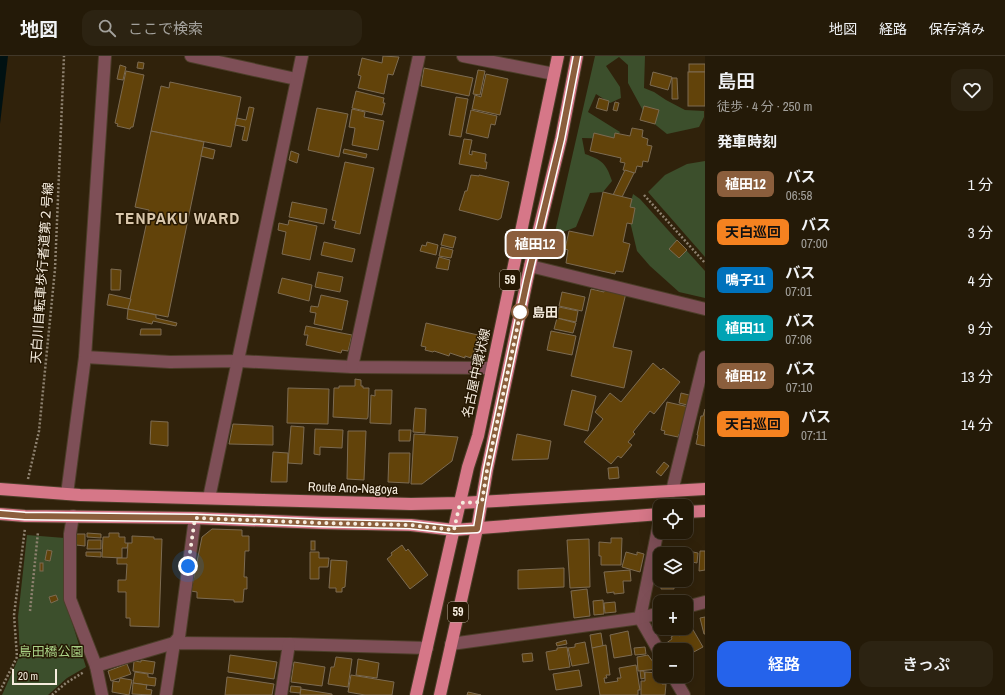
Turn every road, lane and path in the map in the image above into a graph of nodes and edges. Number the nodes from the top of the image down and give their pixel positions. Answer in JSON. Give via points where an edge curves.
{"nodes":[{"id":1,"x":64,"y":56,"type":"edge"},
{"id":2,"x":105,"y":56,"type":"edge"},
{"id":3,"x":191,"y":56,"type":"edge"},
{"id":4,"x":302,"y":56,"type":"edge"},
{"id":5,"x":419,"y":56,"type":"edge"},
{"id":6,"x":463,"y":56,"type":"edge"},
{"id":7,"x":558,"y":56,"type":"edge"},
{"id":8,"x":577,"y":56,"type":"edge"},
{"id":9,"x":554,"y":74,"type":"junction"},
{"id":10,"x":296,"y":78,"type":"junction"},
{"id":11,"x":644,"y":195,"type":"dead end"},
{"id":12,"x":705,"y":263,"type":"edge"},
{"id":13,"x":530,"y":266,"type":"junction"},
{"id":14,"x":705,"y":309,"type":"edge"},
{"id":15,"x":85,"y":357,"type":"junction"},
{"id":16,"x":705,"y":357,"type":"edge"},
{"id":17,"x":239,"y":361,"type":"junction"},
{"id":18,"x":352,"y":367,"type":"junction"},
{"id":19,"x":491,"y":368,"type":"junction"},
{"id":20,"x":4,"y":489,"type":"edge"},
{"id":21,"x":705,"y":489,"type":"edge"},
{"id":22,"x":25,"y":491,"type":"junction"},
{"id":23,"x":672,"y":491,"type":"junction"},
{"id":24,"x":66,"y":494,"type":"junction"},
{"id":25,"x":209,"y":498,"type":"junction"},
{"id":26,"x":482,"y":502,"type":"junction"},
{"id":27,"x":460,"y":503,"type":"junction"},
{"id":28,"x":705,"y":511,"type":"edge"},
{"id":29,"x":693,"y":512,"type":"edge"},
{"id":30,"x":4,"y":514,"type":"edge"},
{"id":31,"x":653,"y":515,"type":"edge"},
{"id":32,"x":25,"y":516,"type":"junction"},
{"id":33,"x":73,"y":516,"type":"junction"},
{"id":34,"x":195,"y":518,"type":"junction"},
{"id":35,"x":477,"y":529,"type":"junction"},
{"id":36,"x":454,"y":530,"type":"junction"},
{"id":37,"x":38,"y":532,"type":"dead end"},
{"id":38,"x":656,"y":539,"type":"edge"},
{"id":39,"x":705,"y":602,"type":"edge"},
{"id":40,"x":693,"y":605,"type":"edge"},
{"id":41,"x":30,"y":611,"type":"dead end"},
{"id":42,"x":653,"y":615,"type":"edge"},
{"id":43,"x":640,"y":618,"type":"junction"},
{"id":44,"x":174,"y":643,"type":"junction"},
{"id":45,"x":654,"y":643,"type":"edge"},
{"id":46,"x":290,"y":644,"type":"junction"},
{"id":47,"x":451,"y":644,"type":"junction"},
{"id":48,"x":427,"y":648,"type":"junction"},
{"id":49,"x":96,"y":666,"type":"junction"},
{"id":50,"x":677,"y":683,"type":"edge"},
{"id":51,"x":0,"y":691,"type":"edge"},
{"id":52,"x":52,"y":695,"type":"edge"},
{"id":53,"x":102,"y":695,"type":"edge"},
{"id":54,"x":166,"y":695,"type":"edge"},
{"id":55,"x":281,"y":695,"type":"edge"},
{"id":56,"x":416,"y":695,"type":"edge"},
{"id":57,"x":440,"y":695,"type":"edge"},
{"id":58,"x":684,"y":695,"type":"edge"}],
"edges":[{"from":1,"to":22,"type":"path","name":"天白川自転車歩行者道第２号線","via":[[55,269],[39,431]]},
{"from":2,"to":15,"type":"street"},
{"from":3,"to":10,"type":"street"},
{"from":4,"to":10,"type":"street"},
{"from":5,"to":18,"type":"street"},
{"from":6,"to":9,"type":"street"},
{"from":7,"to":9,"type":"main road","name":"名古屋中環状線","number":"59"},
{"from":8,"to":13,"type":"main road","number":"59","via":[[561,139]]},
{"from":9,"to":19,"type":"main road","name":"名古屋中環状線","number":"59"},
{"from":10,"to":17,"type":"street"},
{"from":11,"to":12,"type":"path"},
{"from":13,"to":14,"type":"street"},
{"from":13,"to":26,"type":"main road","number":"59"},
{"from":15,"to":17,"type":"street","via":[[170,362]]},
{"from":15,"to":24,"type":"street"},
{"from":16,"to":23,"type":"street"},
{"from":17,"to":18,"type":"street"},
{"from":17,"to":25,"type":"street"},
{"from":18,"to":19,"type":"street"},
{"from":19,"to":27,"type":"main road","name":"名古屋中環状線","number":"59","via":[[478,436]]},
{"from":20,"to":22,"type":"main road","name":"Route Ano-Nagoya"},
{"from":21,"to":23,"type":"main road","name":"Route Ano-Nagoya"},
{"from":22,"to":24,"type":"main road","name":"Route Ano-Nagoya"},
{"from":23,"to":26,"type":"main road","name":"Route Ano-Nagoya"},
{"from":24,"to":25,"type":"main road","name":"Route Ano-Nagoya"},
{"from":25,"to":27,"type":"main road","name":"Route Ano-Nagoya"},
{"from":26,"to":27,"type":"main road","name":"Route Ano-Nagoya"},
{"from":26,"to":35,"type":"main road","number":"59"},
{"from":27,"to":36,"type":"main road","name":"名古屋中環状線","number":"59"},
{"from":28,"to":29,"type":"main road"},
{"from":30,"to":32,"type":"main road"},
{"from":31,"to":35,"type":"main road"},
{"from":32,"to":33,"type":"main road"},
{"from":32,"to":51,"type":"path","via":[[14,615],[17,657]]},
{"from":33,"to":34,"type":"main road"},
{"from":33,"to":49,"type":"street","via":[[70,534],[70,599]]},
{"from":34,"to":36,"type":"main road","via":[[410,525]]},
{"from":34,"to":44,"type":"street","via":[[179,637]]},
{"from":35,"to":36,"type":"main road"},
{"from":35,"to":47,"type":"main road","number":"59"},
{"from":36,"to":48,"type":"main road","name":"名古屋中環状線","number":"59"},
{"from":37,"to":41,"type":"path"},
{"from":38,"to":43,"type":"street"},
{"from":39,"to":40,"type":"street"},
{"from":42,"to":43,"type":"street"},
{"from":43,"to":45,"type":"street"},
{"from":43,"to":47,"type":"street"},
{"from":44,"to":46,"type":"street"},
{"from":44,"to":49,"type":"street"},
{"from":44,"to":54,"type":"street"},
{"from":46,"to":48,"type":"street"},
{"from":46,"to":55,"type":"street"},
{"from":47,"to":57,"type":"main road","number":"59"},
{"from":48,"to":56,"type":"main road","name":"名古屋中環状線","number":"59"},
{"from":49,"to":52,"type":"path","via":[[66,683]]},
{"from":49,"to":53,"type":"street"},
{"from":50,"to":58,"type":"street"}]}
